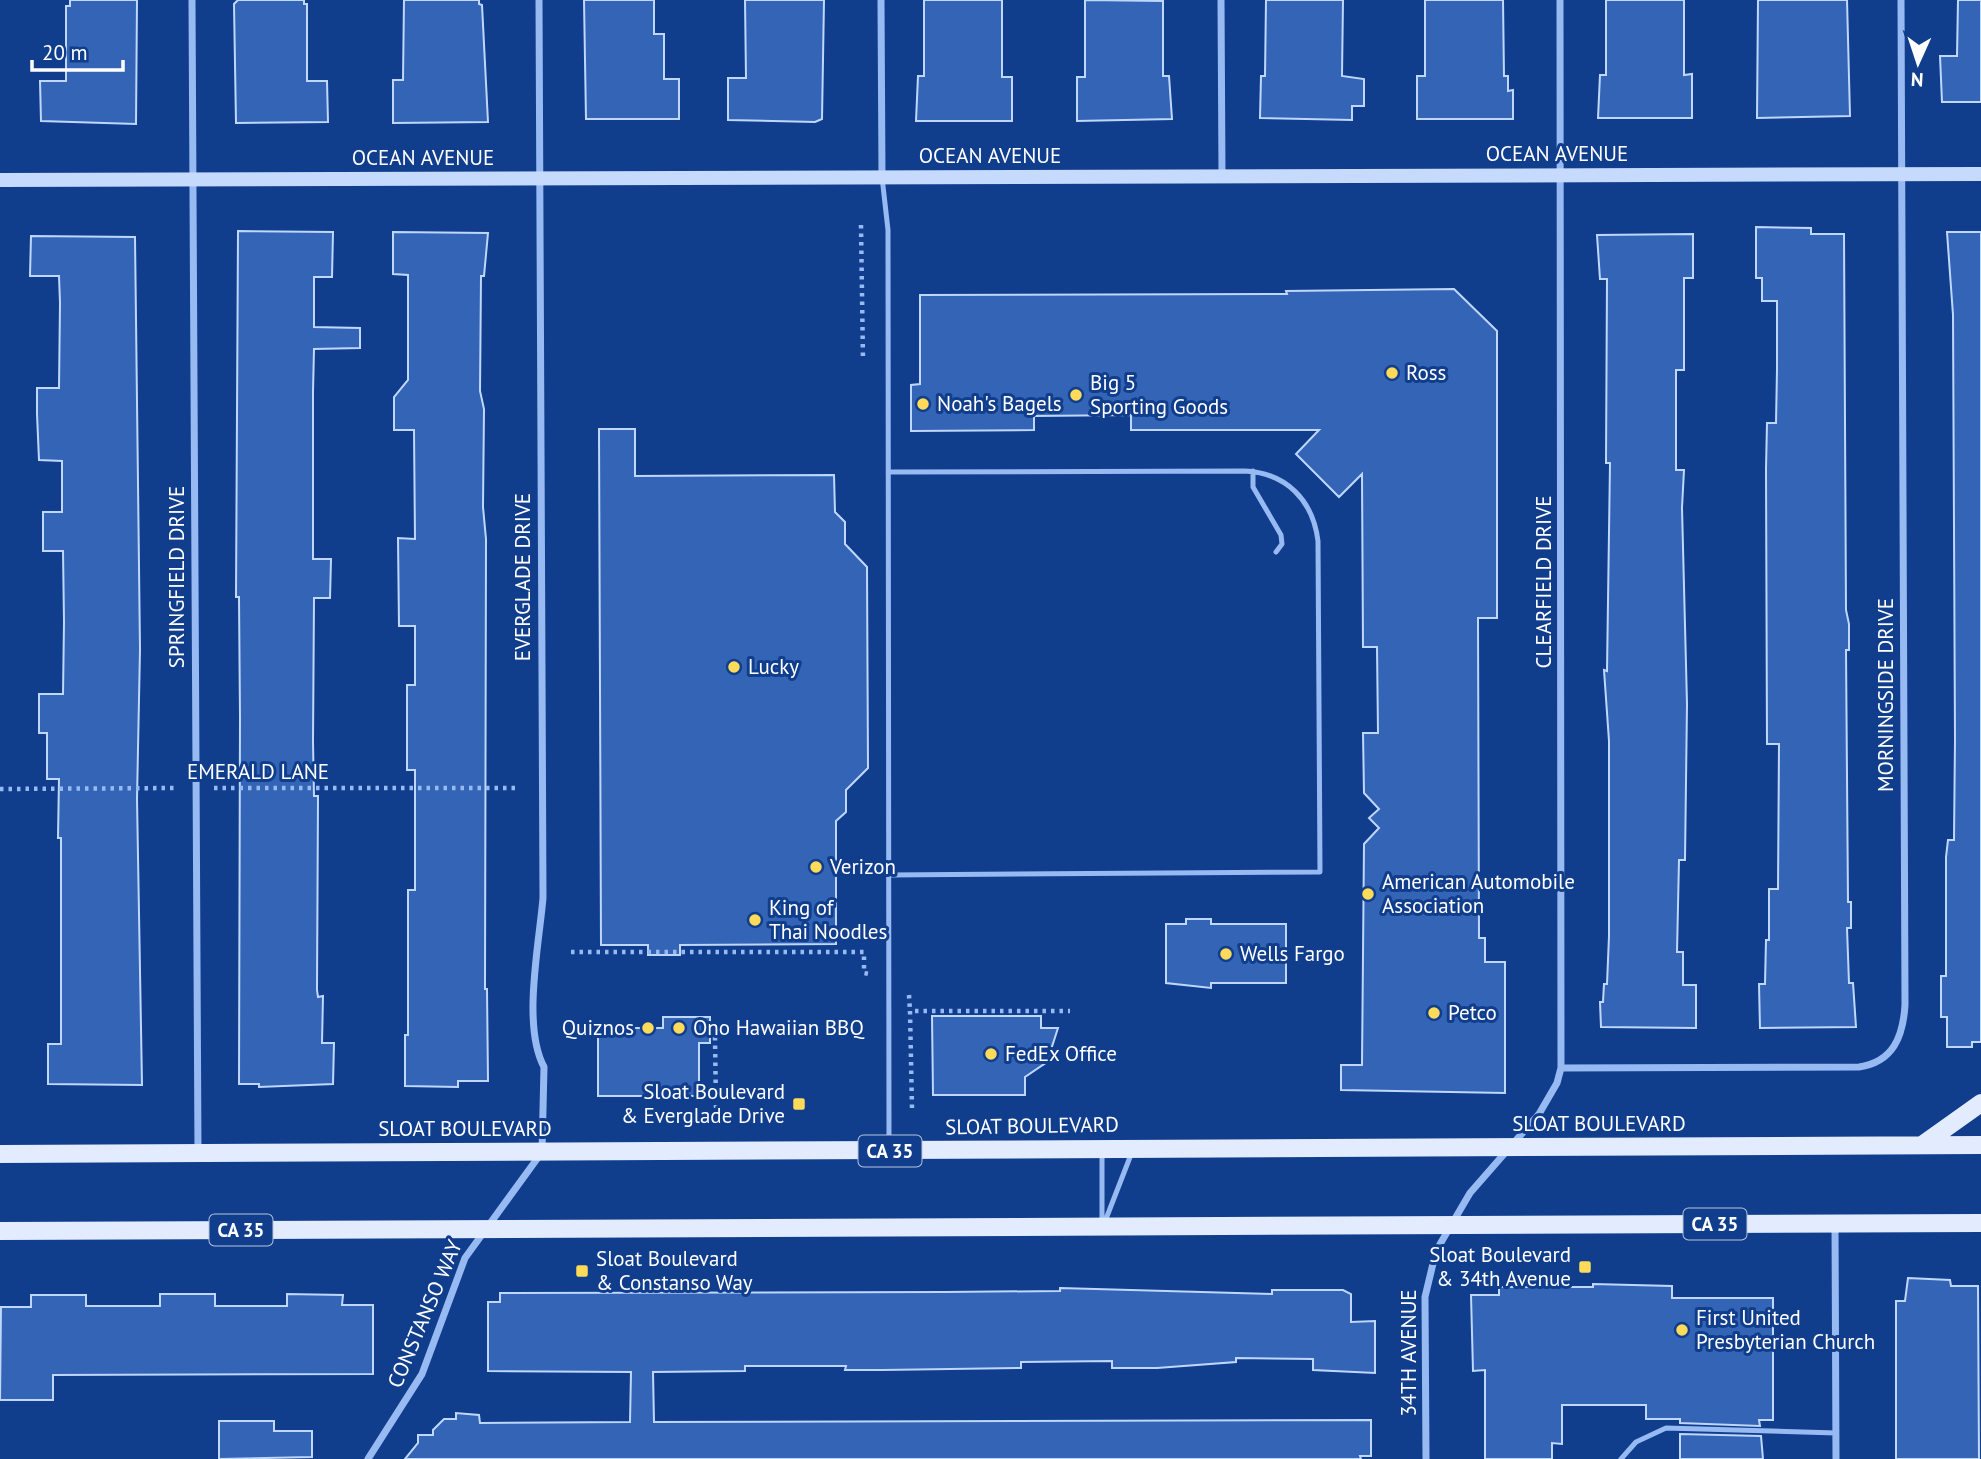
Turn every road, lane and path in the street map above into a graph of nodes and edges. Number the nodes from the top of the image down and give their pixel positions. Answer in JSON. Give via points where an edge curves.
{"nodes":[{"id":1,"x":192,"y":0,"type":"edge"},
{"id":2,"x":539,"y":0,"type":"edge"},
{"id":3,"x":881,"y":0,"type":"edge"},
{"id":4,"x":1221,"y":0,"type":"edge"},
{"id":5,"x":1560,"y":0,"type":"edge"},
{"id":6,"x":1901,"y":0,"type":"edge"},
{"id":7,"x":1981,"y":174,"type":"edge"},
{"id":8,"x":1901,"y":175,"type":"junction"},
{"id":9,"x":1560,"y":176,"type":"junction"},
{"id":10,"x":882,"y":177,"type":"junction"},
{"id":11,"x":1222,"y":177,"type":"junction"},
{"id":12,"x":540,"y":178,"type":"junction"},
{"id":13,"x":193,"y":179,"type":"junction"},
{"id":14,"x":0,"y":180,"type":"edge"},
{"id":15,"x":861,"y":225,"type":"dead end"},
{"id":16,"x":863,"y":361,"type":"dead end"},
{"id":17,"x":1253,"y":471,"type":"junction"},
{"id":18,"x":888,"y":472,"type":"junction"},
{"id":19,"x":1276,"y":552,"type":"dead end"},
{"id":20,"x":196,"y":788,"type":"junction"},
{"id":21,"x":516,"y":788,"type":"dead end"},
{"id":22,"x":0,"y":789,"type":"edge"},
{"id":23,"x":889,"y":875,"type":"junction"},
{"id":24,"x":571,"y":952,"type":"dead end"},
{"id":25,"x":869,"y":974,"type":"dead end"},
{"id":26,"x":1070,"y":1011,"type":"dead end"},
{"id":27,"x":715,"y":1037,"type":"dead end"},
{"id":28,"x":1561,"y":1068,"type":"junction"},
{"id":29,"x":1981,"y":1103,"type":"edge"},
{"id":30,"x":716,"y":1108,"type":"dead end"},
{"id":31,"x":912,"y":1108,"type":"dead end"},
{"id":32,"x":1922,"y":1145,"type":"junction"},
{"id":33,"x":1981,"y":1145,"type":"edge"},
{"id":34,"x":1509,"y":1147,"type":"junction"},
{"id":35,"x":1102,"y":1148,"type":"junction"},
{"id":36,"x":1133,"y":1148,"type":"junction"},
{"id":37,"x":890,"y":1151,"type":"junction"},
{"id":38,"x":542,"y":1152,"type":"junction"},
{"id":39,"x":0,"y":1154,"type":"edge"},
{"id":40,"x":198,"y":1154,"type":"junction"},
{"id":41,"x":1835,"y":1223,"type":"junction"},
{"id":42,"x":1981,"y":1223,"type":"edge"},
{"id":43,"x":1448,"y":1226,"type":"junction"},
{"id":44,"x":1102,"y":1227,"type":"junction"},
{"id":45,"x":483,"y":1230,"type":"junction"},
{"id":46,"x":0,"y":1231,"type":"edge"},
{"id":47,"x":1836,"y":1433,"type":"junction"},
{"id":48,"x":368,"y":1459,"type":"edge"},
{"id":49,"x":1426,"y":1459,"type":"edge"},
{"id":50,"x":1621,"y":1459,"type":"edge"},
{"id":51,"x":1836,"y":1459,"type":"edge"}],
"edges":[{"from":1,"to":13,"type":"street","name":"SPRINGFIELD DRIVE"},
{"from":2,"to":12,"type":"street","name":"EVERGLADE DRIVE"},
{"from":3,"to":10,"type":"street"},
{"from":4,"to":11,"type":"street"},
{"from":5,"to":9,"type":"street","name":"CLEARFIELD DRIVE"},
{"from":6,"to":8,"type":"street","name":"MORNINGSIDE DRIVE"},
{"from":7,"to":8,"type":"street","name":"OCEAN AVENUE"},
{"from":8,"to":9,"type":"street","name":"OCEAN AVENUE"},
{"from":8,"to":28,"type":"street","name":"MORNINGSIDE DRIVE","via":[[1905,1005],[1901,1036],[1884,1059],[1859,1067]]},
{"from":9,"to":11,"type":"street","name":"OCEAN AVENUE"},
{"from":9,"to":28,"type":"street","name":"CLEARFIELD DRIVE"},
{"from":10,"to":11,"type":"street","name":"OCEAN AVENUE"},
{"from":10,"to":12,"type":"street","name":"OCEAN AVENUE"},
{"from":10,"to":18,"type":"lane","via":[[888,230]]},
{"from":12,"to":13,"type":"street","name":"OCEAN AVENUE"},
{"from":12,"to":38,"type":"street","name":"EVERGLADE DRIVE","via":[[543,898],[534,1029],[544,1067]]},
{"from":13,"to":14,"type":"street","name":"OCEAN AVENUE"},
{"from":13,"to":20,"type":"street","name":"SPRINGFIELD DRIVE"},
{"from":15,"to":16,"type":"path"},
{"from":17,"to":18,"type":"lane"},
{"from":17,"to":19,"type":"lane","via":[[1253,486],[1281,535]]},
{"from":17,"to":23,"type":"lane","via":[[1273,475],[1292,488],[1307,505],[1317,528],[1320,872]]},
{"from":18,"to":23,"type":"lane"},
{"from":20,"to":21,"type":"path","name":"EMERALD LANE"},
{"from":20,"to":22,"type":"path","name":"EMERALD LANE"},
{"from":20,"to":40,"type":"street","name":"SPRINGFIELD DRIVE"},
{"from":23,"to":37,"type":"lane"},
{"from":24,"to":25,"type":"path","via":[[864,952],[864,972]]},
{"from":26,"to":31,"type":"path","via":[[910,1011]]},
{"from":27,"to":30,"type":"path"},
{"from":28,"to":34,"type":"street","name":"CLEARFIELD DRIVE","via":[[1539,1114]]},
{"from":29,"to":32,"type":"main road"},
{"from":32,"to":33,"type":"main road","name":"SLOAT BOULEVARD","number":"CA 35"},
{"from":32,"to":34,"type":"main road","name":"SLOAT BOULEVARD","number":"CA 35"},
{"from":34,"to":36,"type":"main road","name":"SLOAT BOULEVARD","number":"CA 35"},
{"from":34,"to":43,"type":"street","name":"34TH AVENUE"},
{"from":35,"to":36,"type":"main road","name":"SLOAT BOULEVARD","number":"CA 35"},
{"from":35,"to":37,"type":"main road","name":"SLOAT BOULEVARD","number":"CA 35"},
{"from":35,"to":44,"type":"lane"},
{"from":36,"to":44,"type":"lane"},
{"from":37,"to":38,"type":"main road","name":"SLOAT BOULEVARD","number":"CA 35"},
{"from":38,"to":40,"type":"main road","name":"SLOAT BOULEVARD","number":"CA 35"},
{"from":38,"to":45,"type":"street","name":"CONSTANSO WAY"},
{"from":39,"to":40,"type":"main road","name":"SLOAT BOULEVARD","number":"CA 35"},
{"from":41,"to":42,"type":"main road","number":"CA 35"},
{"from":41,"to":43,"type":"main road","number":"CA 35"},
{"from":41,"to":47,"type":"street"},
{"from":43,"to":44,"type":"main road","number":"CA 35"},
{"from":43,"to":49,"type":"street","name":"34TH AVENUE","via":[[1436,1251],[1425,1297]]},
{"from":44,"to":45,"type":"main road","number":"CA 35"},
{"from":45,"to":46,"type":"main road","number":"CA 35"},
{"from":45,"to":48,"type":"street","name":"CONSTANSO WAY","via":[[465,1258],[422,1374]]},
{"from":47,"to":50,"type":"lane","via":[[1666,1428],[1649,1433]]},
{"from":47,"to":51,"type":"street"}]}
